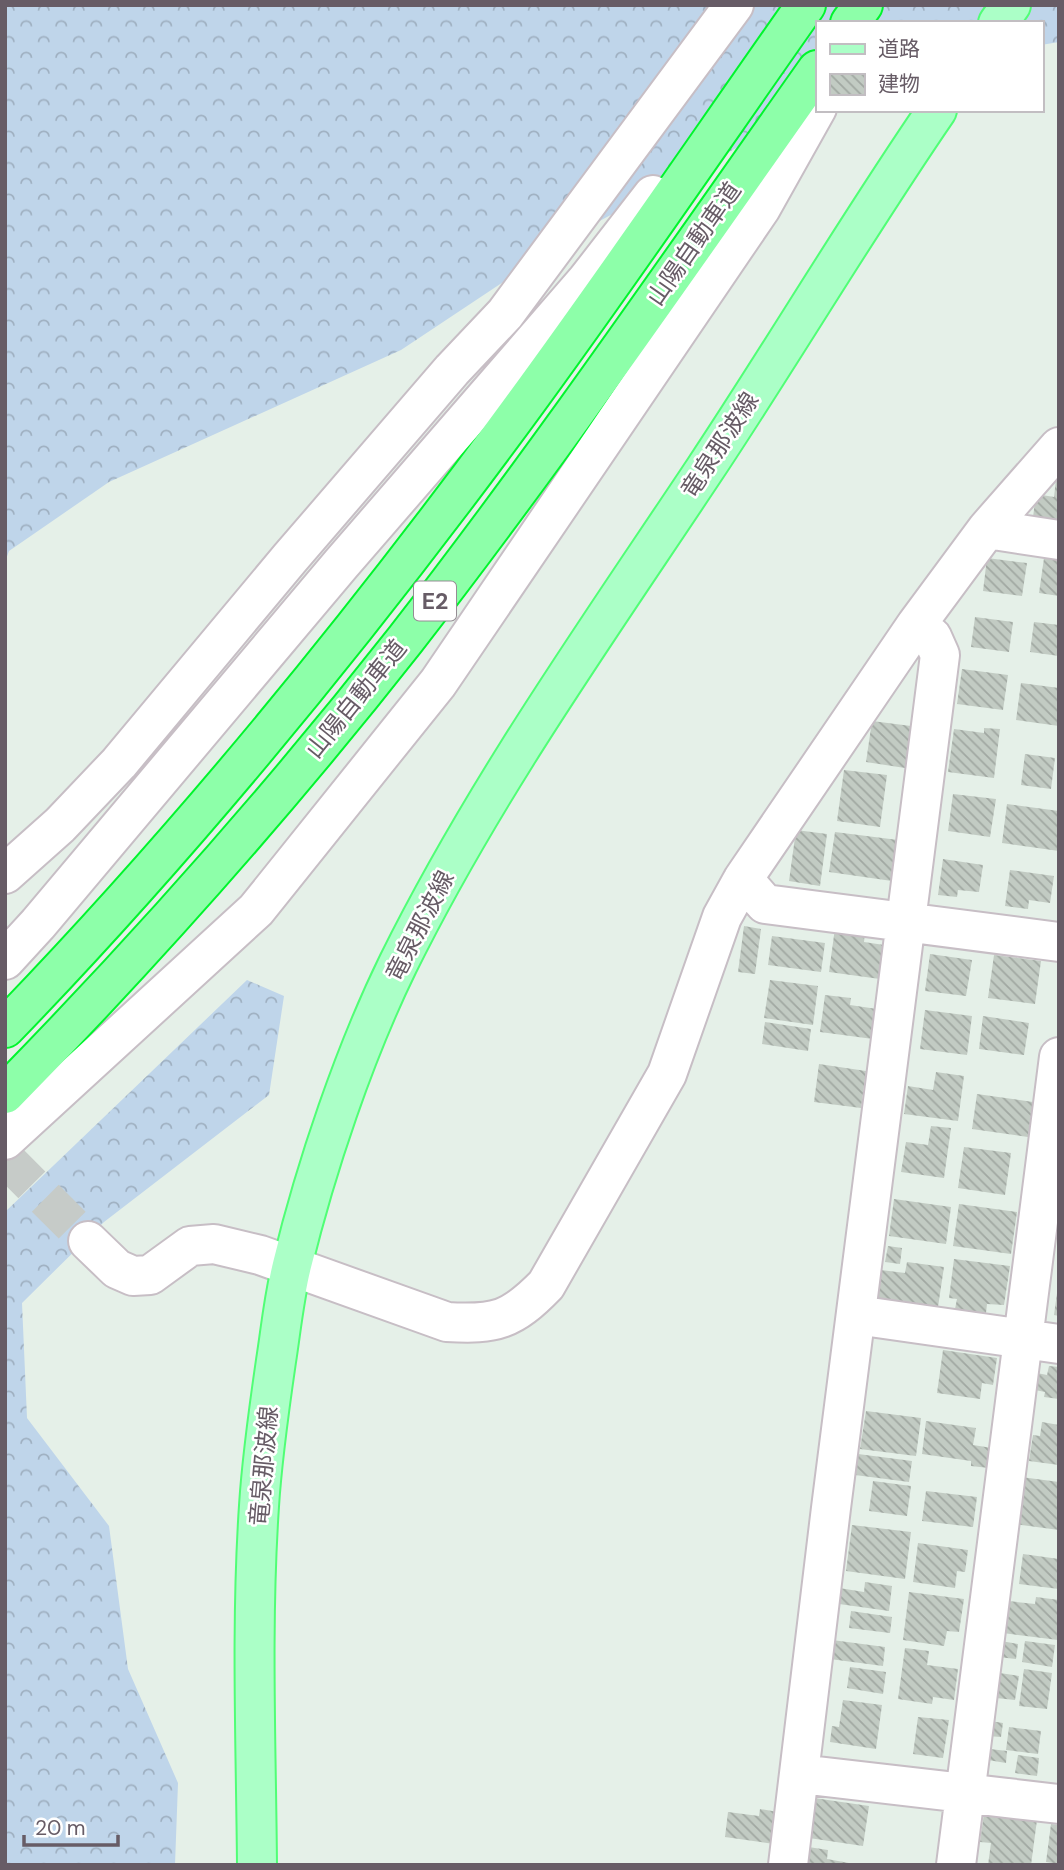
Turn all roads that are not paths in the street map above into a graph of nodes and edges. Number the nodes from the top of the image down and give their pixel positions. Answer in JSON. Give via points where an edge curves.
{"nodes":[{"id":1,"x":734,"y":5,"type":"edge"},
{"id":2,"x":799,"y":5,"type":"edge"},
{"id":3,"x":806,"y":5,"type":"edge"},
{"id":4,"x":863,"y":5,"type":"edge"},
{"id":5,"x":875,"y":5,"type":"edge"},
{"id":6,"x":1011,"y":5,"type":"edge"},
{"id":7,"x":851,"y":21,"type":"edge"},
{"id":8,"x":866,"y":21,"type":"edge"},
{"id":9,"x":999,"y":21,"type":"edge"},
{"id":10,"x":816,"y":71,"type":"edge"},
{"id":11,"x":816,"y":110,"type":"edge"},
{"id":12,"x":936,"y":112,"type":"edge"},
{"id":13,"x":1059,"y":447,"type":"edge"},
{"id":14,"x":987,"y":529,"type":"junction"},
{"id":15,"x":1059,"y":540,"type":"edge"},
{"id":16,"x":916,"y":625,"type":"junction"},
{"id":17,"x":5,"y":874,"type":"edge"},
{"id":18,"x":743,"y":878,"type":"junction"},
{"id":19,"x":908,"y":921,"type":"junction"},
{"id":20,"x":1059,"y":942,"type":"edge"},
{"id":21,"x":5,"y":960,"type":"edge"},
{"id":22,"x":5,"y":1028,"type":"edge"},
{"id":23,"x":1059,"y":1057,"type":"edge"},
{"id":24,"x":5,"y":1094,"type":"edge"},
{"id":25,"x":5,"y":1140,"type":"edge"},
{"id":26,"x":88,"y":1241,"type":"tunnel mouth"},
{"id":27,"x":292,"y":1266,"type":"junction"},
{"id":28,"x":856,"y":1315,"type":"junction"},
{"id":29,"x":1040,"y":1342,"type":"edge"},
{"id":30,"x":800,"y":1774,"type":"junction"},
{"id":31,"x":965,"y":1794,"type":"junction"},
{"id":32,"x":1059,"y":1804,"type":"edge"},
{"id":33,"x":257,"y":1865,"type":"edge"},
{"id":34,"x":788,"y":1865,"type":"edge"},
{"id":35,"x":956,"y":1865,"type":"edge"}],
"edges":[{"from":1,"to":17,"type":"street","via":[[505,314],[452,370],[119,763]]},
{"from":2,"to":21,"type":"street","via":[[587,280]]},
{"from":3,"to":22,"type":"highway","name":"山陽自動車道","number":"E2","via":[[505,431],[367,612],[137,887]]},
{"from":4,"to":7,"type":"highway"},
{"from":5,"to":8,"type":"street"},
{"from":6,"to":9,"type":"main road"},
{"from":10,"to":24,"type":"highway","name":"山陽自動車道","number":"E2","via":[[549,449],[404,641],[171,918]]},
{"from":11,"to":25,"type":"street","via":[[761,208],[438,682],[256,910]]},
{"from":12,"to":27,"type":"main road","name":"竜泉那波線","via":[[530,734],[435,893],[361,1049],[324,1153]]},
{"from":13,"to":14,"type":"street"},
{"from":14,"to":15,"type":"street"},
{"from":14,"to":16,"type":"street"},
{"from":16,"to":18,"type":"street"},
{"from":16,"to":19,"type":"street","via":[[932,637],[940,655]]},
{"from":18,"to":19,"type":"street","via":[[765,904]]},
{"from":18,"to":27,"type":"street","via":[[722,917],[667,1074],[546,1284],[524,1307],[505,1318],[474,1324],[447,1322]]},
{"from":19,"to":20,"type":"street"},
{"from":19,"to":28,"type":"street"},
{"from":23,"to":29,"type":"street"},
{"from":26,"to":27,"type":"street","via":[[117,1269],[132,1276],[150,1275],[190,1246],[214,1244]]},
{"from":27,"to":33,"type":"main road","name":"竜泉那波線","via":[[259,1506]]},
{"from":28,"to":29,"type":"street"},
{"from":28,"to":30,"type":"street"},
{"from":29,"to":31,"type":"street"},
{"from":30,"to":31,"type":"street"},
{"from":30,"to":34,"type":"street"},
{"from":31,"to":32,"type":"street"},
{"from":31,"to":35,"type":"street"}]}
